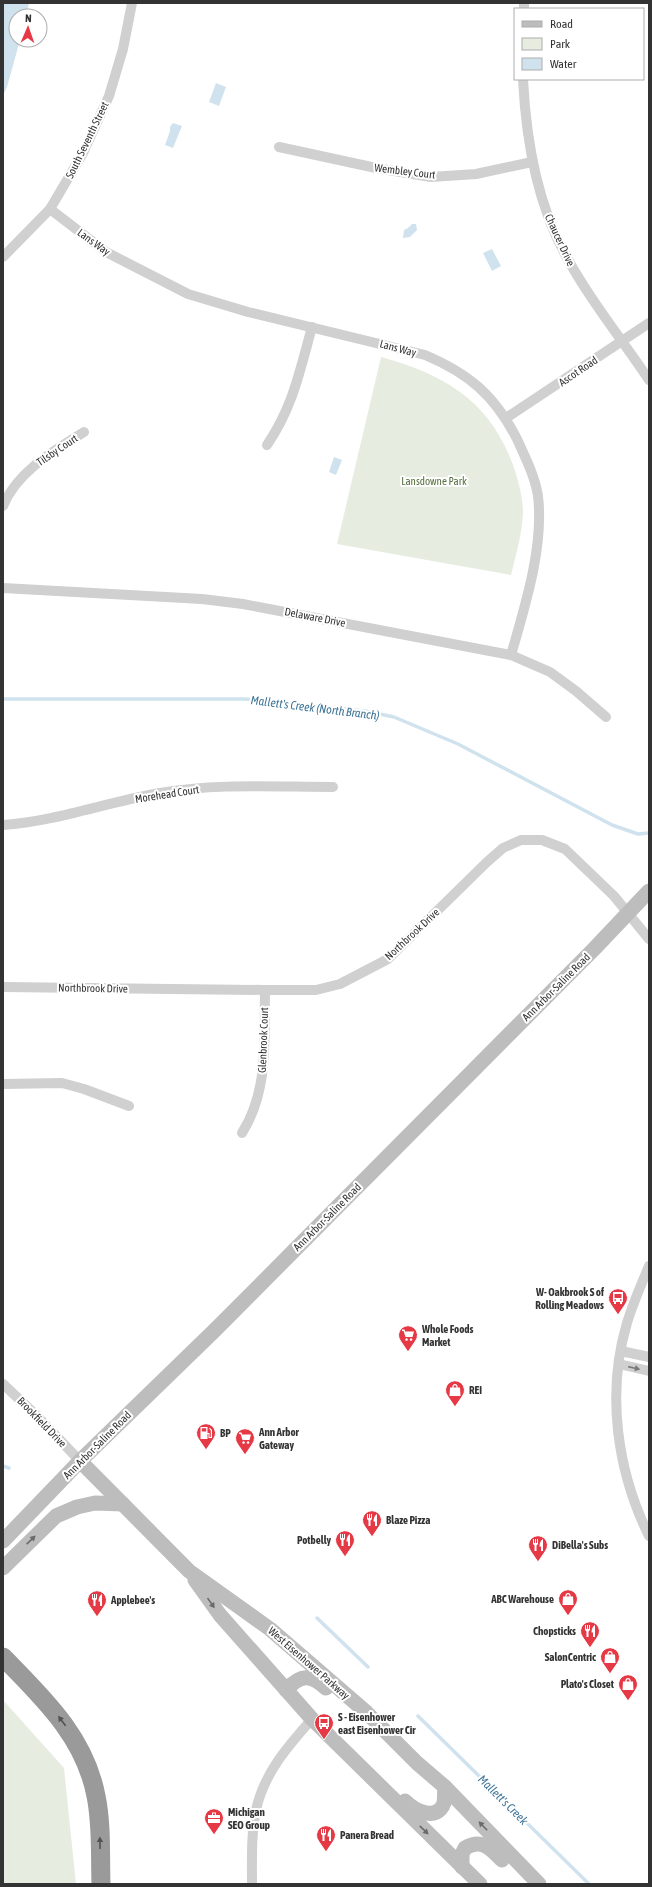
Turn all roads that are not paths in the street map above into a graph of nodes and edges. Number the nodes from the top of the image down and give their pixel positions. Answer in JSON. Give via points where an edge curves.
{"nodes":[{"id":1,"x":132,"y":3,"type":"edge"},
{"id":2,"x":523,"y":80,"type":"edge"},
{"id":3,"x":279,"y":147,"type":"dead end"},
{"id":4,"x":532,"y":162,"type":"junction"},
{"id":5,"x":50,"y":209,"type":"junction"},
{"id":6,"x":3,"y":257,"type":"edge"},
{"id":7,"x":649,"y":323,"type":"edge"},
{"id":8,"x":312,"y":327,"type":"junction"},
{"id":9,"x":623,"y":341,"type":"junction"},
{"id":10,"x":649,"y":380,"type":"edge"},
{"id":11,"x":506,"y":418,"type":"junction"},
{"id":12,"x":84,"y":432,"type":"dead end"},
{"id":13,"x":267,"y":445,"type":"dead end"},
{"id":14,"x":3,"y":506,"type":"edge"},
{"id":15,"x":3,"y":588,"type":"edge"},
{"id":16,"x":511,"y":654,"type":"junction"},
{"id":17,"x":606,"y":717,"type":"dead end"},
{"id":18,"x":333,"y":787,"type":"dead end"},
{"id":19,"x":3,"y":825,"type":"edge"},
{"id":20,"x":649,"y":891,"type":"edge"},
{"id":21,"x":629,"y":914,"type":"junction"},
{"id":22,"x":649,"y":939,"type":"edge"},
{"id":23,"x":3,"y":987,"type":"edge"},
{"id":24,"x":265,"y":990,"type":"junction"},
{"id":25,"x":3,"y":1084,"type":"edge"},
{"id":26,"x":129,"y":1106,"type":"dead end"},
{"id":27,"x":242,"y":1133,"type":"dead end"},
{"id":28,"x":649,"y":1266,"type":"edge"},
{"id":29,"x":621,"y":1351,"type":"junction"},
{"id":30,"x":649,"y":1357,"type":"edge"},
{"id":31,"x":619,"y":1364,"type":"junction"},
{"id":32,"x":649,"y":1371,"type":"edge"},
{"id":33,"x":3,"y":1384,"type":"edge"},
{"id":34,"x":80,"y":1461,"type":"junction"},
{"id":35,"x":123,"y":1504,"type":"junction"},
{"id":36,"x":649,"y":1536,"type":"edge"},
{"id":37,"x":3,"y":1541,"type":"edge"},
{"id":38,"x":3,"y":1568,"type":"edge"},
{"id":39,"x":189,"y":1571,"type":"junction"},
{"id":40,"x":3,"y":1658,"type":"edge"},
{"id":41,"x":286,"y":1690,"type":"junction"},
{"id":42,"x":312,"y":1719,"type":"junction"},
{"id":43,"x":334,"y":1740,"type":"junction"},
{"id":44,"x":417,"y":1763,"type":"junction"},
{"id":45,"x":445,"y":1787,"type":"junction"},
{"id":46,"x":462,"y":1867,"type":"junction"},
{"id":47,"x":101,"y":1884,"type":"edge"},
{"id":48,"x":252,"y":1884,"type":"edge"},
{"id":49,"x":480,"y":1884,"type":"edge"},
{"id":50,"x":527,"y":1884,"type":"edge"},
{"id":51,"x":539,"y":1884,"type":"edge"}],
"edges":[{"from":1,"to":5,"type":"street","name":"South Seventh Street","via":[[123,49],[109,96],[83,153]]},
{"from":2,"to":4,"type":"street","name":"Chaucer Drive"},
{"from":3,"to":4,"type":"street","name":"Wembley Court","via":[[376,168],[431,176],[476,174]]},
{"from":4,"to":9,"type":"street","name":"Chaucer Drive","via":[[547,214],[564,254]]},
{"from":5,"to":6,"type":"street","name":"South Seventh Street"},
{"from":5,"to":8,"type":"street","name":"Lans Way","via":[[106,252],[188,294]]},
{"from":7,"to":9,"type":"street","name":"Ascot Road"},
{"from":8,"to":11,"type":"street","name":"Lans Way","via":[[395,346],[450,365],[494,401]]},
{"from":8,"to":13,"type":"street","via":[[293,398]]},
{"from":9,"to":10,"type":"street","name":"Chaucer Drive"},
{"from":9,"to":11,"type":"street","name":"Ascot Road"},
{"from":11,"to":16,"type":"street","name":"Lans Way","via":[[530,468],[538,496],[537,541],[525,606]]},
{"from":12,"to":14,"type":"street","name":"Tilsby Court","via":[[33,466],[7,496]]},
{"from":15,"to":16,"type":"street","name":"Delaware Drive","via":[[202,599],[243,604]]},
{"from":16,"to":17,"type":"street","name":"Delaware Drive","via":[[550,672]]},
{"from":18,"to":19,"type":"street","name":"Morehead Court","via":[[189,789],[160,793],[30,823]]},
{"from":20,"to":21,"type":"main road","name":"Ann Arbor-Saline Road"},
{"from":21,"to":22,"type":"street","name":"Northbrook Drive"},
{"from":21,"to":24,"type":"street","name":"Northbrook Drive","via":[[596,878],[564,849],[542,840],[521,840],[503,848],[487,862],[388,959],[340,984],[316,990]]},
{"from":21,"to":34,"type":"main road","name":"Ann Arbor-Saline Road"},
{"from":23,"to":24,"type":"street","name":"Northbrook Drive"},
{"from":24,"to":27,"type":"street","name":"Glenbrook Court","via":[[264,1069],[258,1100]]},
{"from":25,"to":26,"type":"street","via":[[62,1083]]},
{"from":28,"to":29,"type":"street","via":[[627,1324]]},
{"from":29,"to":30,"type":"street"},
{"from":29,"to":31,"type":"street"},
{"from":31,"to":32,"type":"street","one_way":true},
{"from":31,"to":36,"type":"street","via":[[617,1415],[621,1452],[633,1496]]},
{"from":33,"to":34,"type":"street","name":"Brookfield Drive"},
{"from":34,"to":35,"type":"main road","name":"West Eisenhower Parkway"},
{"from":34,"to":37,"type":"main road","name":"Ann Arbor-Saline Road"},
{"from":38,"to":35,"type":"main road","one_way":true,"via":[[56,1516],[73,1508],[96,1503]]},
{"from":35,"to":39,"type":"main road","name":"West Eisenhower Parkway"},
{"from":39,"to":41,"type":"main road","name":"West Eisenhower Parkway","one_way":true,"via":[[220,1615]]},
{"from":39,"to":44,"type":"main road","name":"West Eisenhower Parkway","via":[[270,1629],[366,1712]]},
{"from":47,"to":40,"type":"highway","one_way":true,"via":[[100,1828],[96,1796],[80,1748],[51,1706]]},
{"from":41,"to":42,"type":"main road","name":"West Eisenhower Parkway"},
{"from":41,"to":44,"type":"main road","via":[[298,1680],[316,1679],[402,1759]]},
{"from":42,"to":43,"type":"main road","name":"West Eisenhower Parkway"},
{"from":42,"to":48,"type":"street","via":[[272,1769],[259,1799],[254,1824]]},
{"from":43,"to":45,"type":"main road","via":[[347,1744],[410,1807],[420,1812],[429,1814],[439,1811],[444,1802]]},
{"from":43,"to":46,"type":"main road","name":"West Eisenhower Parkway","one_way":true},
{"from":44,"to":45,"type":"main road","name":"West Eisenhower Parkway"},
{"from":51,"to":45,"type":"main road","name":"West Eisenhower Parkway","one_way":true},
{"from":46,"to":49,"type":"main road","name":"West Eisenhower Parkway"},
{"from":46,"to":50,"type":"main road","via":[[462,1854],[465,1848],[477,1844],[487,1845]]}]}
